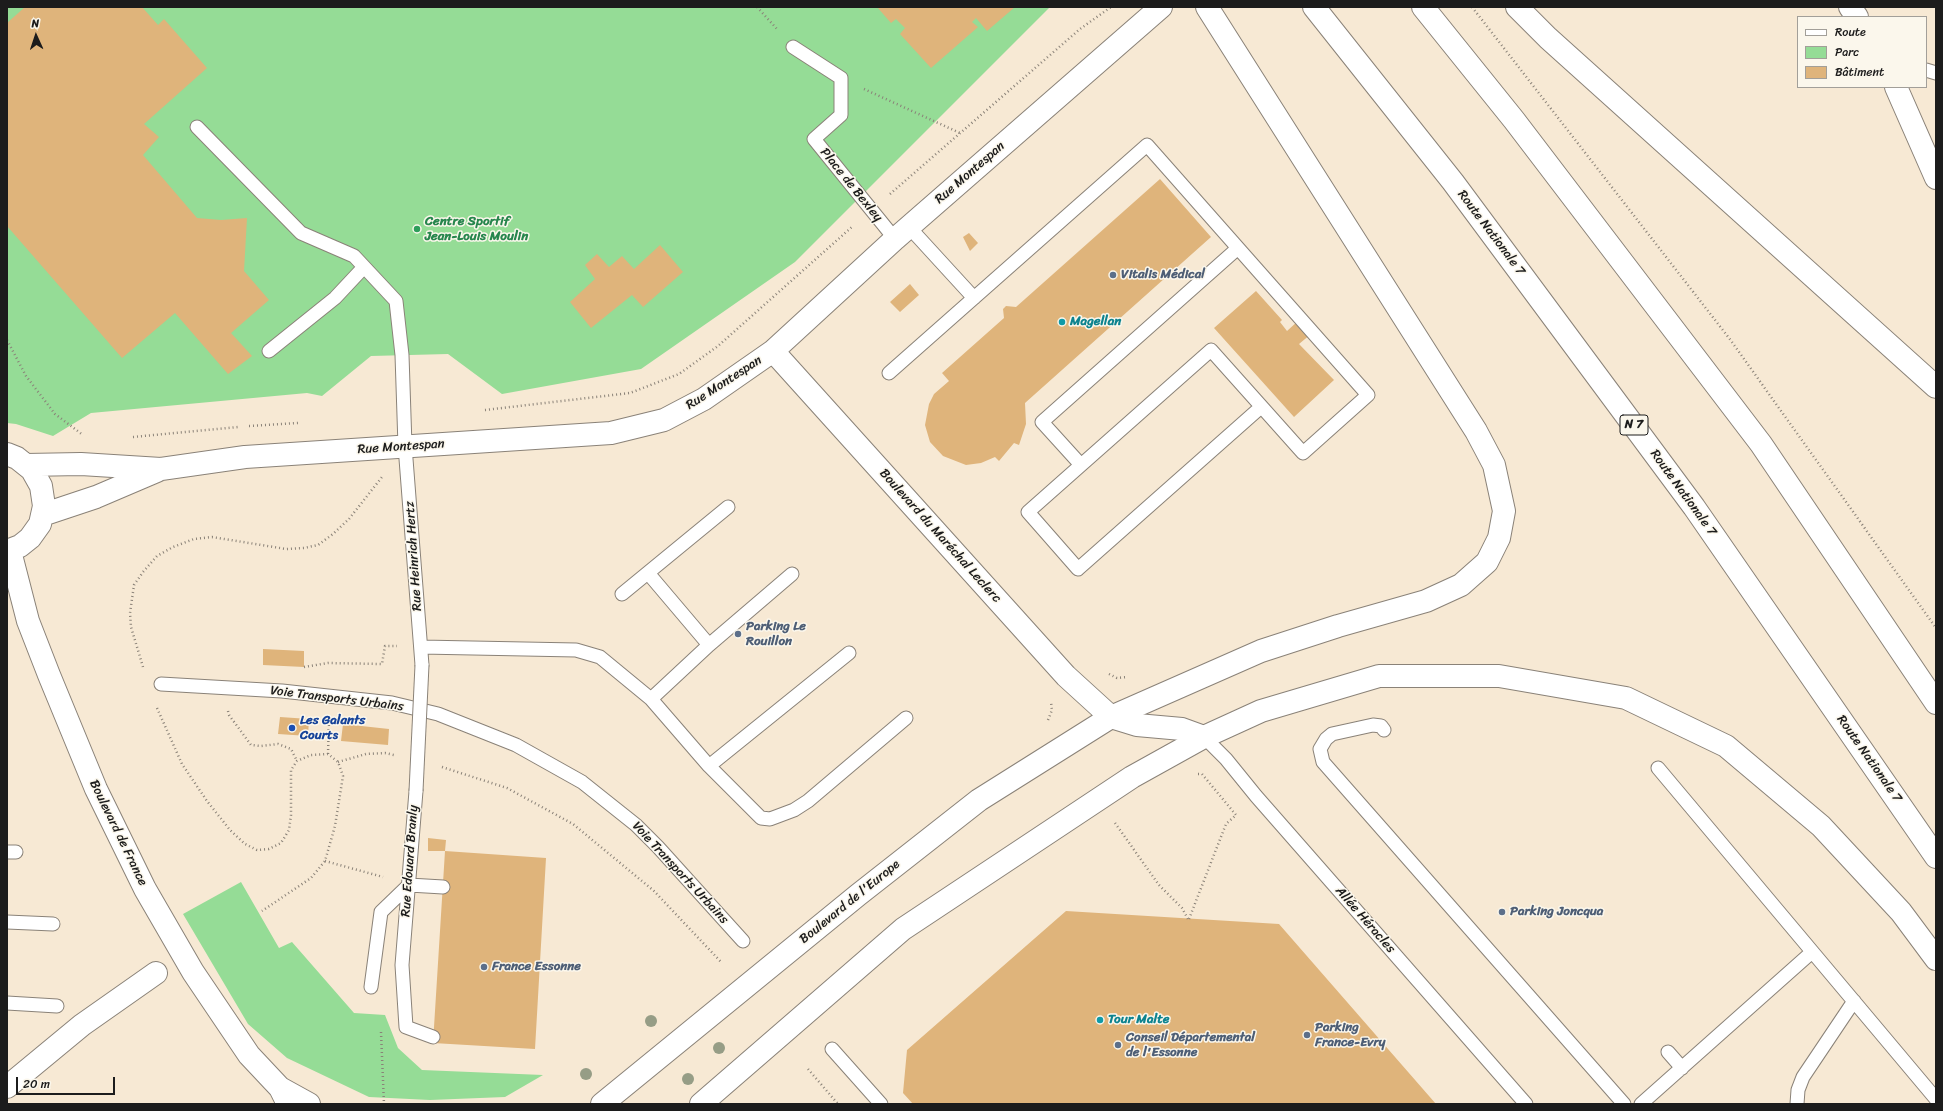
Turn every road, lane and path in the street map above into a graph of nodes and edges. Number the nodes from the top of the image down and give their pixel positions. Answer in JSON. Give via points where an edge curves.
{"nodes":[{"id":1,"x":757,"y":7,"type":"edge"},
{"id":2,"x":1111,"y":7,"type":"edge"},
{"id":3,"x":1161,"y":7,"type":"edge"},
{"id":4,"x":1207,"y":7,"type":"edge"},
{"id":5,"x":1314,"y":7,"type":"edge"},
{"id":6,"x":1423,"y":7,"type":"edge"},
{"id":7,"x":1472,"y":7,"type":"edge"},
{"id":8,"x":1517,"y":7,"type":"edge"},
{"id":9,"x":1850,"y":7,"type":"edge"},
{"id":10,"x":1856,"y":16,"type":"edge"},
{"id":11,"x":793,"y":48,"type":"joint"},
{"id":12,"x":841,"y":78,"type":"junction"},
{"id":13,"x":1896,"y":88,"type":"edge"},
{"id":14,"x":198,"y":127,"type":"dead end"},
{"id":15,"x":960,"y":133,"type":"junction"},
{"id":16,"x":1936,"y":178,"type":"edge"},
{"id":17,"x":872,"y":209,"type":"junction"},
{"id":18,"x":902,"y":233,"type":"junction"},
{"id":19,"x":1238,"y":248,"type":"junction"},
{"id":20,"x":364,"y":267,"type":"junction"},
{"id":21,"x":974,"y":298,"type":"junction"},
{"id":22,"x":7,"y":340,"type":"edge"},
{"id":23,"x":269,"y":351,"type":"dead end"},
{"id":24,"x":773,"y":351,"type":"junction"},
{"id":25,"x":889,"y":373,"type":"dead end"},
{"id":26,"x":1936,"y":387,"type":"edge"},
{"id":27,"x":1261,"y":407,"type":"junction"},
{"id":28,"x":481,"y":411,"type":"dead end"},
{"id":29,"x":85,"y":436,"type":"dead end"},
{"id":30,"x":405,"y":446,"type":"junction"},
{"id":31,"x":7,"y":454,"type":"edge"},
{"id":32,"x":26,"y":465,"type":"junction"},
{"id":33,"x":1080,"y":465,"type":"junction"},
{"id":34,"x":161,"y":469,"type":"junction"},
{"id":35,"x":728,"y":506,"type":"dead end"},
{"id":36,"x":42,"y":515,"type":"junction"},
{"id":37,"x":9,"y":551,"type":"edge"},
{"id":38,"x":648,"y":573,"type":"junction"},
{"id":39,"x":792,"y":574,"type":"dead end"},
{"id":40,"x":622,"y":594,"type":"dead end"},
{"id":41,"x":1936,"y":628,"type":"edge"},
{"id":42,"x":709,"y":645,"type":"junction"},
{"id":43,"x":421,"y":647,"type":"junction"},
{"id":44,"x":849,"y":653,"type":"dead end"},
{"id":45,"x":328,"y":663,"type":"dead end"},
{"id":46,"x":422,"y":665,"type":"joint"},
{"id":47,"x":144,"y":672,"type":"dead end"},
{"id":48,"x":1105,"y":672,"type":"dead end"},
{"id":49,"x":1130,"y":676,"type":"dead end"},
{"id":50,"x":161,"y":684,"type":"dead end"},
{"id":51,"x":650,"y":699,"type":"junction"},
{"id":52,"x":155,"y":702,"type":"dead end"},
{"id":53,"x":1936,"y":703,"type":"edge"},
{"id":54,"x":1111,"y":717,"type":"junction"},
{"id":55,"x":906,"y":718,"type":"dead end"},
{"id":56,"x":329,"y":723,"type":"dead end"},
{"id":57,"x":1384,"y":730,"type":"dead end"},
{"id":58,"x":1204,"y":737,"type":"junction"},
{"id":59,"x":328,"y":754,"type":"junction"},
{"id":60,"x":399,"y":756,"type":"dead end"},
{"id":61,"x":338,"y":762,"type":"junction"},
{"id":62,"x":709,"y":766,"type":"junction"},
{"id":63,"x":442,"y":767,"type":"dead end"},
{"id":64,"x":1658,"y":768,"type":"dead end"},
{"id":65,"x":1195,"y":774,"type":"dead end"},
{"id":66,"x":1236,"y":815,"type":"dead end"},
{"id":67,"x":1114,"y":822,"type":"dead end"},
{"id":68,"x":1226,"y":824,"type":"dead end"},
{"id":69,"x":1936,"y":857,"type":"edge"},
{"id":70,"x":325,"y":861,"type":"junction"},
{"id":71,"x":408,"y":885,"type":"junction"},
{"id":72,"x":443,"y":887,"type":"dead end"},
{"id":73,"x":262,"y":911,"type":"dead end"},
{"id":74,"x":7,"y":922,"type":"edge"},
{"id":75,"x":53,"y":924,"type":"dead end"},
{"id":76,"x":743,"y":942,"type":"dead end"},
{"id":77,"x":1812,"y":952,"type":"junction"},
{"id":78,"x":1936,"y":958,"type":"edge"},
{"id":79,"x":722,"y":963,"type":"dead end"},
{"id":80,"x":156,"y":973,"type":"dead end"},
{"id":81,"x":371,"y":987,"type":"dead end"},
{"id":82,"x":1854,"y":1001,"type":"junction"},
{"id":83,"x":7,"y":1003,"type":"edge"},
{"id":84,"x":57,"y":1006,"type":"dead end"},
{"id":85,"x":380,"y":1030,"type":"dead end"},
{"id":86,"x":433,"y":1037,"type":"dead end"},
{"id":87,"x":832,"y":1049,"type":"dead end"},
{"id":88,"x":1668,"y":1052,"type":"dead end"},
{"id":89,"x":1682,"y":1068,"type":"junction"},
{"id":90,"x":808,"y":1069,"type":"dead end"},
{"id":91,"x":7,"y":1087,"type":"edge"},
{"id":92,"x":284,"y":1096,"type":"edge"},
{"id":93,"x":1936,"y":1099,"type":"edge"},
{"id":94,"x":309,"y":1104,"type":"edge"},
{"id":95,"x":384,"y":1104,"type":"edge"},
{"id":96,"x":602,"y":1104,"type":"edge"},
{"id":97,"x":701,"y":1104,"type":"edge"},
{"id":98,"x":838,"y":1104,"type":"edge"},
{"id":99,"x":881,"y":1104,"type":"edge"},
{"id":100,"x":1526,"y":1104,"type":"edge"},
{"id":101,"x":1624,"y":1104,"type":"edge"},
{"id":102,"x":1641,"y":1104,"type":"edge"},
{"id":103,"x":1797,"y":1104,"type":"edge"}],
"edges":[{"from":1,"to":11,"type":"path"},
{"from":2,"to":15,"type":"path","via":[[1080,29]]},
{"from":3,"to":18,"type":"main road","name":"Rue Montespan"},
{"from":4,"to":54,"type":"main road","name":"Boulevard de l'Europe","via":[[1476,431],[1494,465],[1504,511],[1499,538],[1487,562],[1461,586],[1426,601],[1261,651]]},
{"from":5,"to":69,"type":"main road","name":"Route Nationale 7","number":"N 7","via":[[1453,182],[1694,507]]},
{"from":6,"to":53,"type":"main road","via":[[1514,120],[1761,444]]},
{"from":7,"to":41,"type":"path","via":[[1729,338]]},
{"from":8,"to":26,"type":"main road","via":[[1548,38]]},
{"from":9,"to":10,"type":"main road"},
{"from":11,"to":12,"type":"lane"},
{"from":12,"to":15,"type":"path"},
{"from":12,"to":17,"type":"lane","name":"Place de Bexley","via":[[841,115],[814,139]]},
{"from":13,"to":16,"type":"main road"},
{"from":14,"to":20,"type":"lane","name":"Rue Heinrich Hertz","via":[[301,233],[354,256]]},
{"from":15,"to":17,"type":"path"},
{"from":17,"to":18,"type":"lane","name":"Place de Bexley"},
{"from":17,"to":28,"type":"path","via":[[718,346],[679,374],[630,393]]},
{"from":18,"to":21,"type":"lane","name":"Place de Bexley"},
{"from":18,"to":24,"type":"main road","name":"Rue Montespan"},
{"from":19,"to":21,"type":"lane","via":[[1147,145]]},
{"from":19,"to":27,"type":"lane","via":[[1368,396],[1303,453]]},
{"from":19,"to":33,"type":"lane","via":[[1042,422]]},
{"from":20,"to":23,"type":"lane","via":[[335,298]]},
{"from":20,"to":30,"type":"lane","name":"Rue Heinrich Hertz","via":[[396,301],[402,355]]},
{"from":21,"to":25,"type":"lane"},
{"from":22,"to":29,"type":"path","via":[[26,376],[55,414]]},
{"from":24,"to":30,"type":"main road","name":"Rue Montespan","via":[[704,399],[664,420],[611,433]]},
{"from":24,"to":54,"type":"main road","name":"Boulevard du Maréchal Leclerc","via":[[1066,676]]},
{"from":27,"to":33,"type":"lane","via":[[1211,350]]},
{"from":27,"to":33,"type":"lane","via":[[1078,569],[1028,512]]},
{"from":30,"to":34,"type":"main road","name":"Rue Montespan","via":[[245,457]]},
{"from":30,"to":43,"type":"lane","name":"Rue Heinrich Hertz"},
{"from":30,"to":47,"type":"path","via":[[349,519],[318,545],[286,549],[212,537],[194,539],[157,556],[134,585],[130,613],[131,627]]},
{"from":31,"to":32,"type":"main road"},
{"from":32,"to":34,"type":"main road","name":"Rue Montespan","via":[[81,464]]},
{"from":32,"to":36,"type":"main road","via":[[38,478],[41,486],[44,506]]},
{"from":34,"to":36,"type":"main road","name":"Rue Montespan","via":[[96,497]]},
{"from":35,"to":38,"type":"lane"},
{"from":36,"to":37,"type":"main road","via":[[40,524],[30,538]]},
{"from":37,"to":92,"type":"main road","name":"Boulevard de France","via":[[28,621],[48,675],[96,789],[135,869],[192,972],[249,1055]]},
{"from":38,"to":40,"type":"lane"},
{"from":38,"to":42,"type":"lane"},
{"from":39,"to":42,"type":"lane"},
{"from":42,"to":51,"type":"lane"},
{"from":43,"to":45,"type":"path","via":[[385,646],[382,664]]},
{"from":43,"to":46,"type":"lane","name":"Rue Heinrich Hertz"},
{"from":43,"to":51,"type":"lane","via":[[576,650],[600,657]]},
{"from":44,"to":62,"type":"lane"},
{"from":46,"to":71,"type":"lane","name":"Rue Edouard Branly","bridge":true,"via":[[416,791]]},
{"from":48,"to":49,"type":"path","via":[[1117,678]]},
{"from":50,"to":76,"type":"lane","name":"Voie Transports Urbains","via":[[282,691],[392,703],[438,714],[516,745],[582,782],[636,825]]},
{"from":51,"to":62,"type":"lane"},
{"from":52,"to":59,"type":"path","via":[[182,764],[207,801],[230,830],[245,844],[257,850],[269,850],[281,843],[289,830],[292,815],[291,770],[297,760],[311,755]]},
{"from":54,"to":58,"type":"main road","via":[[1137,725],[1182,729]]},
{"from":54,"to":96,"type":"main road","name":"Boulevard de l'Europe","via":[[979,800],[858,895]]},
{"from":55,"to":62,"type":"lane","via":[[808,801],[794,810],[770,819],[761,818]]},
{"from":56,"to":59,"type":"path"},
{"from":57,"to":101,"type":"lane","via":[[1381,726],[1373,725],[1332,734],[1320,749],[1323,762]]},
{"from":58,"to":78,"type":"main road","via":[[1261,711],[1379,676],[1499,676],[1626,698],[1726,746],[1821,826],[1901,912]]},
{"from":58,"to":97,"type":"main road","via":[[1132,777],[903,929]]},
{"from":58,"to":100,"type":"lane","name":"Allée Héracles","via":[[1226,759]]},
{"from":59,"to":61,"type":"path"},
{"from":60,"to":61,"type":"path","via":[[386,753],[366,754]]},
{"from":61,"to":70,"type":"path","via":[[343,776],[335,826]]},
{"from":63,"to":79,"type":"path","via":[[507,788],[573,824],[654,891]]},
{"from":64,"to":77,"type":"lane"},
{"from":65,"to":66,"type":"path","via":[[1202,774]]},
{"from":67,"to":68,"type":"path","via":[[1159,885],[1182,908],[1189,919]]},
{"from":70,"to":71,"type":"path"},
{"from":70,"to":73,"type":"path","via":[[311,878]]},
{"from":71,"to":72,"type":"lane"},
{"from":71,"to":81,"type":"lane","via":[[381,912]]},
{"from":71,"to":86,"type":"lane","name":"Rue Edouard Branly","via":[[402,965],[406,1027]]},
{"from":74,"to":75,"type":"lane"},
{"from":77,"to":82,"type":"lane"},
{"from":77,"to":89,"type":"lane"},
{"from":80,"to":91,"type":"main road","via":[[82,1025]]},
{"from":82,"to":93,"type":"lane"},
{"from":82,"to":103,"type":"lane","via":[[1803,1078],[1798,1090]]},
{"from":83,"to":84,"type":"lane"},
{"from":85,"to":95,"type":"path"},
{"from":87,"to":99,"type":"lane"},
{"from":88,"to":89,"type":"lane"},
{"from":89,"to":102,"type":"lane"},
{"from":90,"to":98,"type":"path"},
{"from":92,"to":94,"type":"main road","name":"Boulevard de France"}]}
